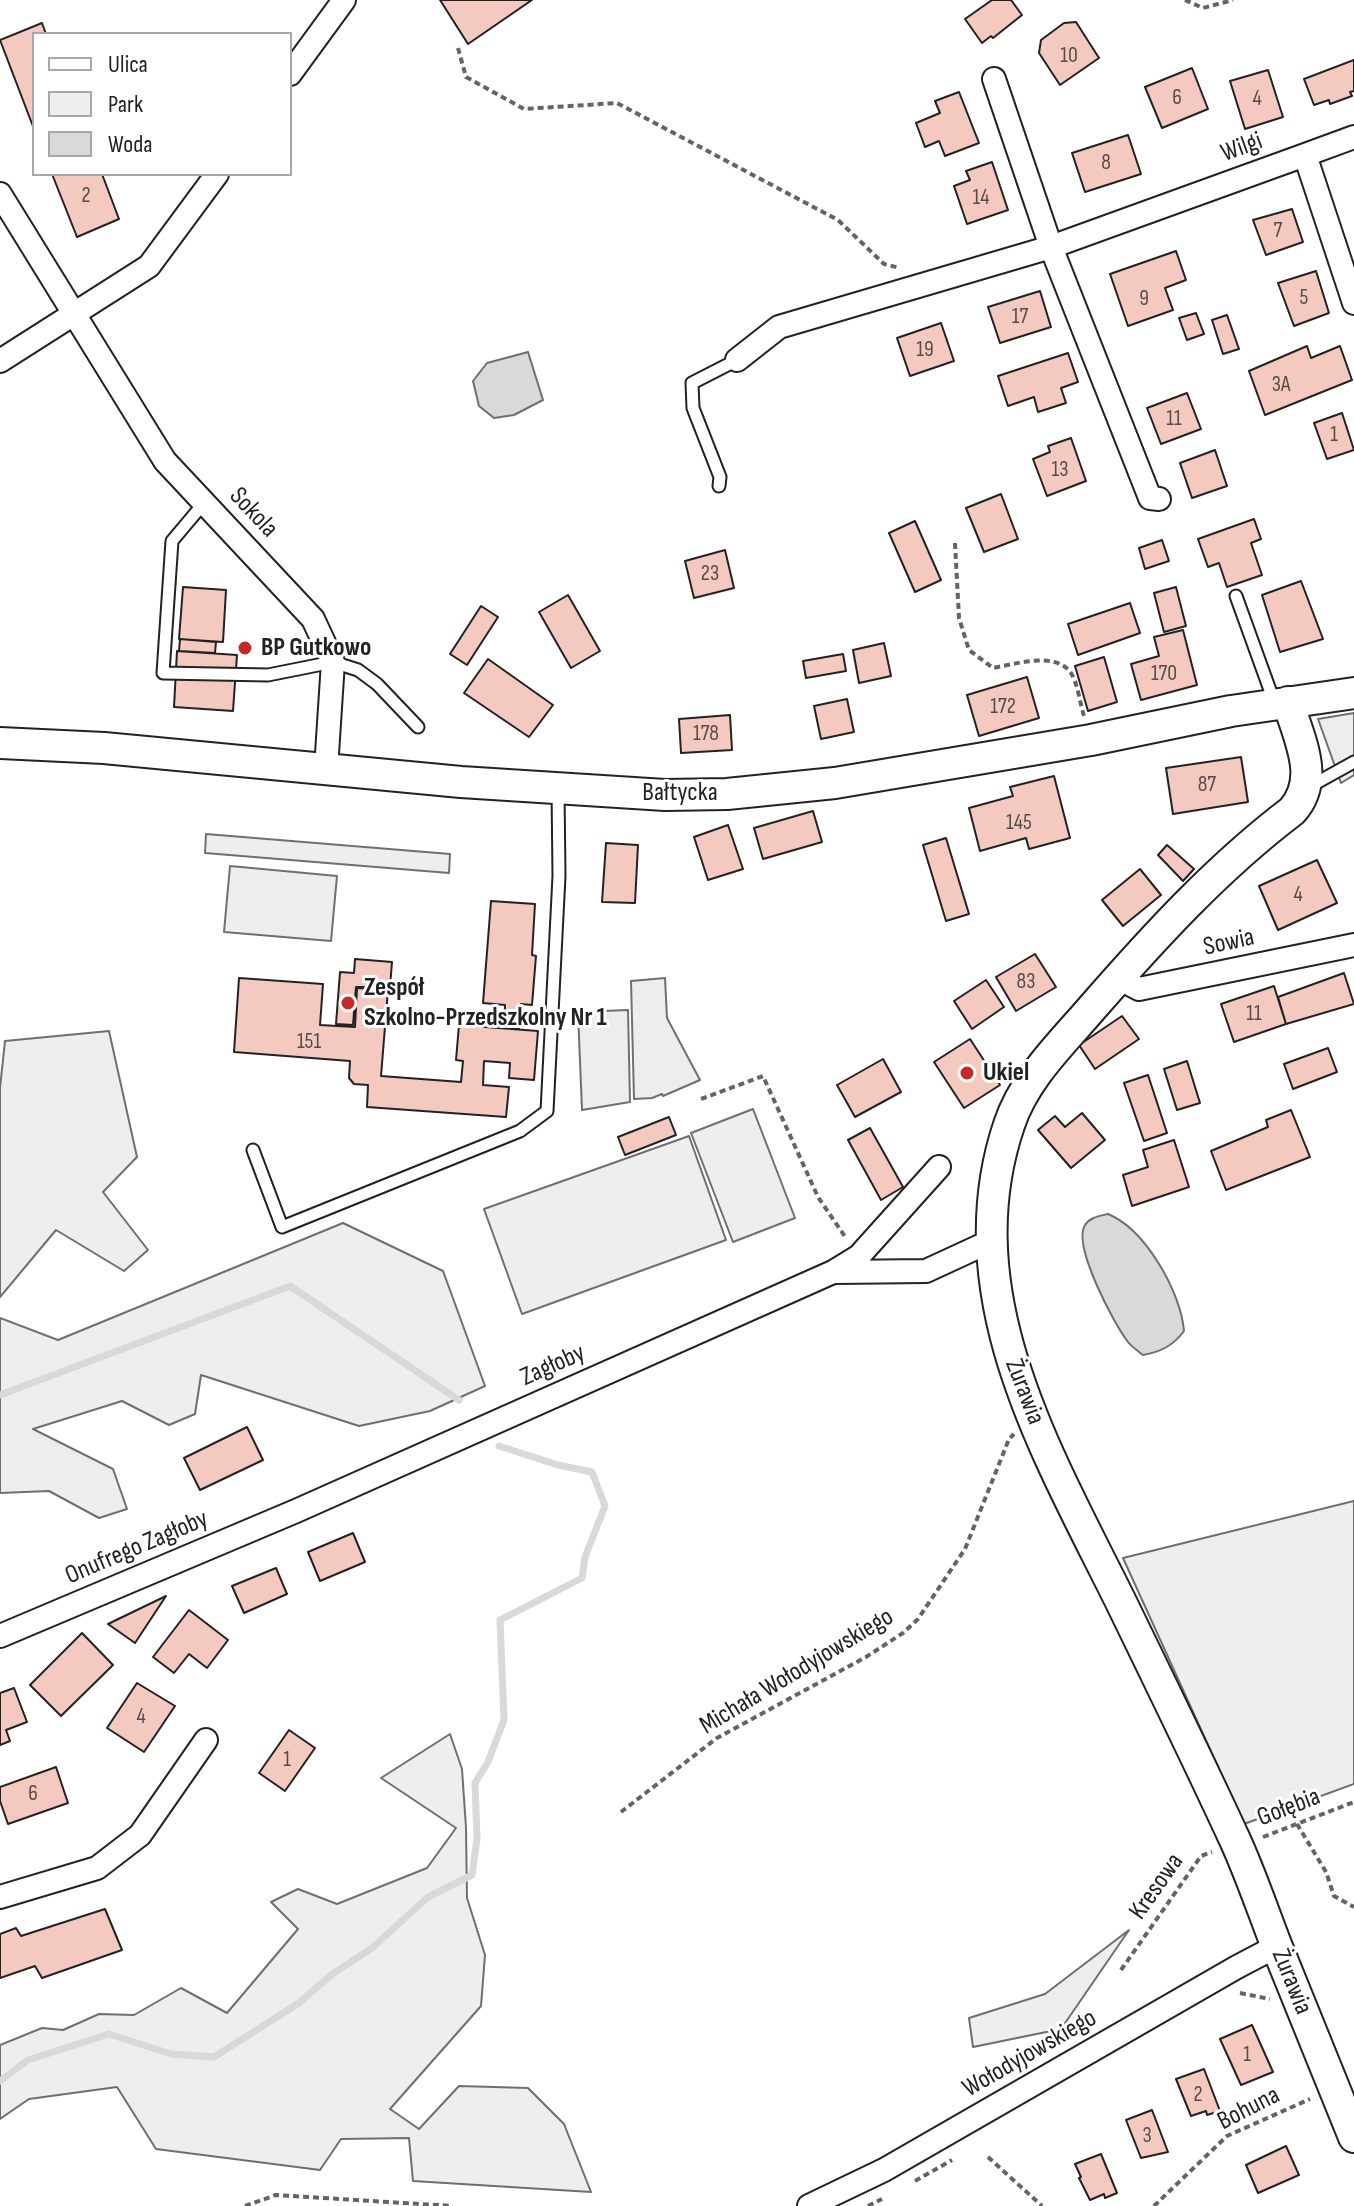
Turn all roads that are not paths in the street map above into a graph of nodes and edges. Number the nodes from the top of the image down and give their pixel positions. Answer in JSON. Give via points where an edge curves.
{"nodes":[{"id":1,"x":344,"y":0,"type":"edge"},
{"id":2,"x":292,"y":71,"type":"edge"},
{"id":3,"x":994,"y":79,"type":"dead end"},
{"id":4,"x":1354,"y":137,"type":"edge"},
{"id":5,"x":1305,"y":155,"type":"junction"},
{"id":6,"x":216,"y":176,"type":"edge"},
{"id":7,"x":0,"y":194,"type":"edge"},
{"id":8,"x":1051,"y":247,"type":"junction"},
{"id":9,"x":1354,"y":303,"type":"edge"},
{"id":10,"x":74,"y":312,"type":"junction"},
{"id":11,"x":737,"y":360,"type":"joint"},
{"id":12,"x":0,"y":361,"type":"edge"},
{"id":13,"x":719,"y":486,"type":"dead end"},
{"id":14,"x":1159,"y":499,"type":"dead end"},
{"id":15,"x":204,"y":503,"type":"junction"},
{"id":16,"x":1236,"y":596,"type":"dead end"},
{"id":17,"x":333,"y":662,"type":"junction"},
{"id":18,"x":1354,"y":693,"type":"edge"},
{"id":19,"x":1282,"y":703,"type":"junction"},
{"id":20,"x":418,"y":727,"type":"dead end"},
{"id":21,"x":0,"y":743,"type":"edge"},
{"id":22,"x":1354,"y":762,"type":"edge"},
{"id":23,"x":326,"y":769,"type":"junction"},
{"id":24,"x":558,"y":788,"type":"junction"},
{"id":25,"x":1307,"y":788,"type":"junction"},
{"id":26,"x":1354,"y":945,"type":"edge"},
{"id":27,"x":1118,"y":978,"type":"junction"},
{"id":28,"x":253,"y":1150,"type":"dead end"},
{"id":29,"x":939,"y":1167,"type":"dead end"},
{"id":30,"x":991,"y":1241,"type":"junction"},
{"id":31,"x":833,"y":1272,"type":"junction"},
{"id":32,"x":296,"y":1511,"type":"joint"},
{"id":33,"x":0,"y":1636,"type":"edge"},
{"id":34,"x":206,"y":1740,"type":"dead end"},
{"id":35,"x":0,"y":1897,"type":"edge"},
{"id":36,"x":1277,"y":1946,"type":"junction"},
{"id":37,"x":1354,"y":2137,"type":"edge"},
{"id":38,"x":809,"y":2206,"type":"edge"}],
"edges":[{"from":1,"to":2,"type":"street"},
{"from":3,"to":8,"type":"street"},
{"from":4,"to":5,"type":"street"},
{"from":5,"to":8,"type":"street","name":"Wilgi"},
{"from":5,"to":9,"type":"street","name":"Wilgi"},
{"from":6,"to":10,"type":"street","via":[[149,266]]},
{"from":7,"to":10,"type":"street","name":"Sokola"},
{"from":8,"to":11,"type":"street","name":"Wilgi","via":[[779,327]]},
{"from":8,"to":14,"type":"street","via":[[1150,498]]},
{"from":10,"to":12,"type":"street"},
{"from":10,"to":15,"type":"street","name":"Sokola","via":[[165,461]]},
{"from":11,"to":13,"type":"lane","via":[[692,383],[693,408]]},
{"from":15,"to":17,"type":"street","name":"Sokola","via":[[313,619]]},
{"from":15,"to":17,"type":"lane","via":[[172,541],[163,673],[268,675]]},
{"from":16,"to":19,"type":"lane"},
{"from":17,"to":20,"type":"lane","via":[[358,670],[377,684]]},
{"from":17,"to":23,"type":"street","name":"Sokola"},
{"from":18,"to":19,"type":"street","name":"Bałtycka"},
{"from":19,"to":24,"type":"street","name":"Bałtycka","via":[[784,789],[665,795]]},
{"from":19,"to":25,"type":"street","via":[[1307,768]]},
{"from":21,"to":23,"type":"street","name":"Bałtycka"},
{"from":22,"to":25,"type":"lane"},
{"from":23,"to":24,"type":"street","name":"Bałtycka"},
{"from":24,"to":28,"type":"lane","via":[[547,1111],[520,1131],[282,1227]]},
{"from":25,"to":27,"type":"street","name":"Żurawia","via":[[1292,811],[1193,896]]},
{"from":26,"to":27,"type":"street","name":"Sowia","via":[[1139,989]]},
{"from":27,"to":30,"type":"street","name":"Żurawia","via":[[1035,1074],[1015,1109],[1000,1157]]},
{"from":29,"to":31,"type":"street","name":"Zagłoby","via":[[859,1256]]},
{"from":30,"to":31,"type":"street","name":"Zagłoby","via":[[926,1271]]},
{"from":30,"to":36,"type":"street","name":"Żurawia","via":[[1005,1339],[1032,1415],[1237,1843]]},
{"from":31,"to":32,"type":"street","name":"Zagłoby"},
{"from":32,"to":33,"type":"street","name":"Onufrego Zagłoby"},
{"from":34,"to":35,"type":"street","via":[[129,1844],[97,1868]]},
{"from":36,"to":37,"type":"street","name":"Żurawia"},
{"from":36,"to":38,"type":"street","name":"Wołodyjowskiego","via":[[884,2170]]}]}
